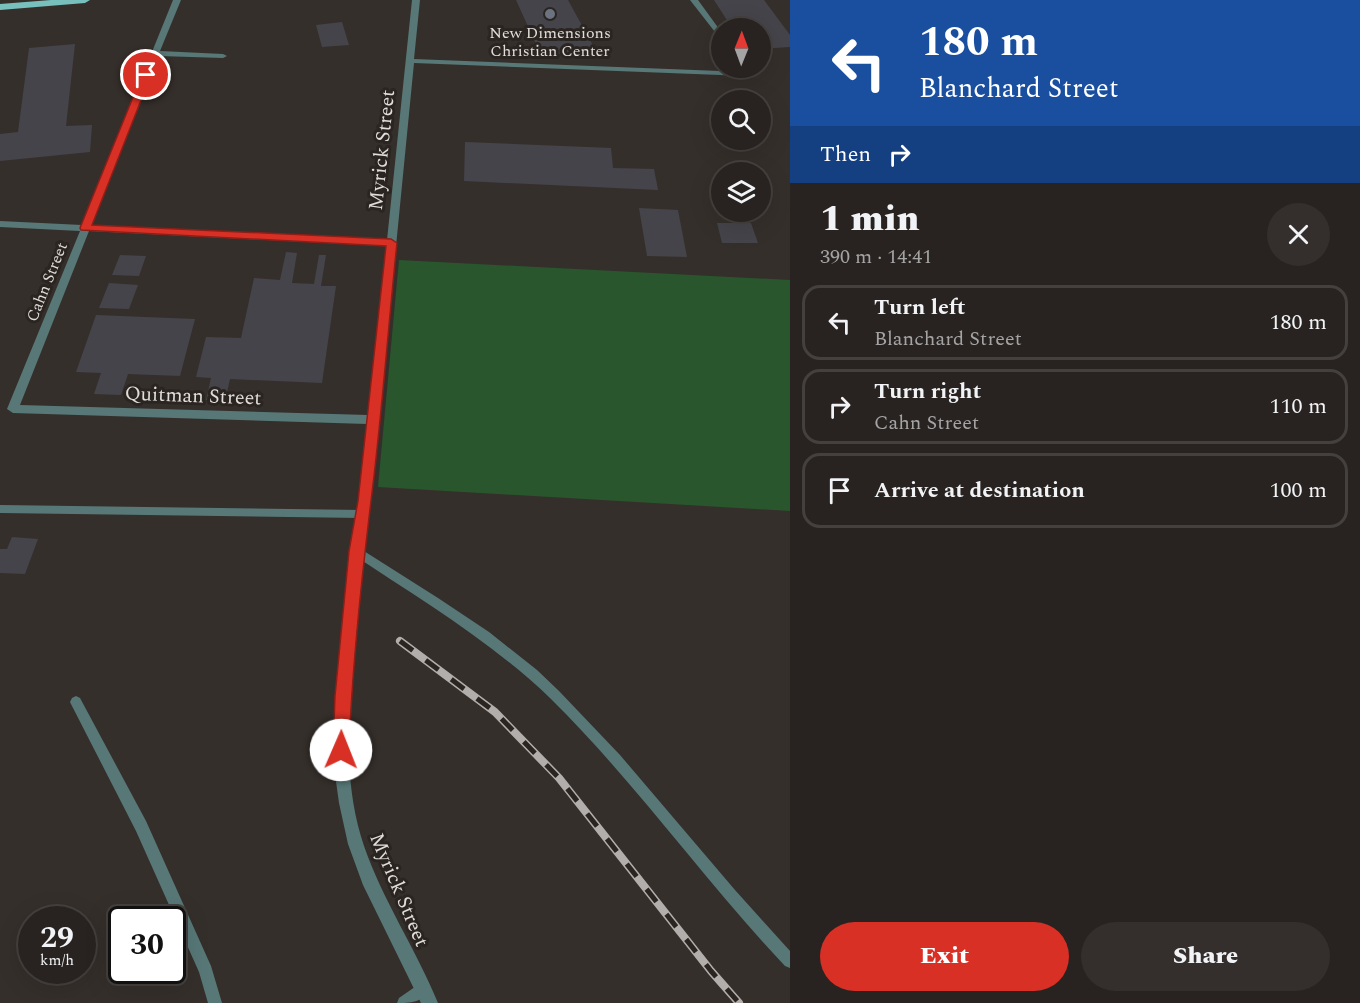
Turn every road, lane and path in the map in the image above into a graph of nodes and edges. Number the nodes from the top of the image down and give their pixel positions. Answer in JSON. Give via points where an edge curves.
{"nodes":[{"id":1,"x":85,"y":0,"type":"edge"},
{"id":2,"x":177,"y":0,"type":"edge"},
{"id":3,"x":416,"y":0,"type":"edge"},
{"id":4,"x":694,"y":0,"type":"edge"},
{"id":5,"x":0,"y":7,"type":"edge"},
{"id":6,"x":711,"y":24,"type":"edge"},
{"id":7,"x":155,"y":53,"type":"junction"},
{"id":8,"x":223,"y":56,"type":"dead end"},
{"id":9,"x":411,"y":61,"type":"junction"},
{"id":10,"x":711,"y":70,"type":"edge"},
{"id":11,"x":0,"y":224,"type":"edge"},
{"id":12,"x":85,"y":228,"type":"junction"},
{"id":13,"x":391,"y":243,"type":"junction"},
{"id":14,"x":13,"y":409,"type":"joint"},
{"id":15,"x":372,"y":420,"type":"junction"},
{"id":16,"x":0,"y":509,"type":"edge"},
{"id":17,"x":362,"y":514,"type":"junction"},
{"id":18,"x":356,"y":551,"type":"junction"},
{"id":19,"x":76,"y":702,"type":"dead end"},
{"id":20,"x":790,"y":961,"type":"edge"},
{"id":21,"x":422,"y":989,"type":"junction"},
{"id":22,"x":215,"y":1003,"type":"edge"},
{"id":23,"x":404,"y":1003,"type":"edge"},
{"id":24,"x":430,"y":1003,"type":"edge"}],
"edges":[{"from":1,"to":5,"type":"main road"},
{"from":2,"to":7,"type":"street","name":"Cahn Street"},
{"from":3,"to":9,"type":"street","name":"Myrick Street"},
{"from":4,"to":6,"type":"street"},
{"from":7,"to":8,"type":"street"},
{"from":7,"to":12,"type":"street","name":"Cahn Street"},
{"from":9,"to":10,"type":"street"},
{"from":9,"to":13,"type":"street","name":"Myrick Street"},
{"from":11,"to":12,"type":"street"},
{"from":12,"to":13,"type":"street"},
{"from":12,"to":14,"type":"street","name":"Cahn Street"},
{"from":13,"to":15,"type":"street","name":"Myrick Street"},
{"from":14,"to":15,"type":"street","name":"Quitman Street"},
{"from":15,"to":17,"type":"street","name":"Myrick Street"},
{"from":16,"to":17,"type":"lane"},
{"from":17,"to":18,"type":"street","name":"Myrick Street"},
{"from":18,"to":20,"type":"lane","via":[[482,634],[554,693],[626,769]]},
{"from":18,"to":21,"type":"street","name":"Myrick Street","via":[[341,732],[346,803],[371,885]]},
{"from":19,"to":22,"type":"lane","via":[[141,826],[206,971]]},
{"from":21,"to":23,"type":"lane"},
{"from":21,"to":24,"type":"street","name":"Myrick Street"}]}
